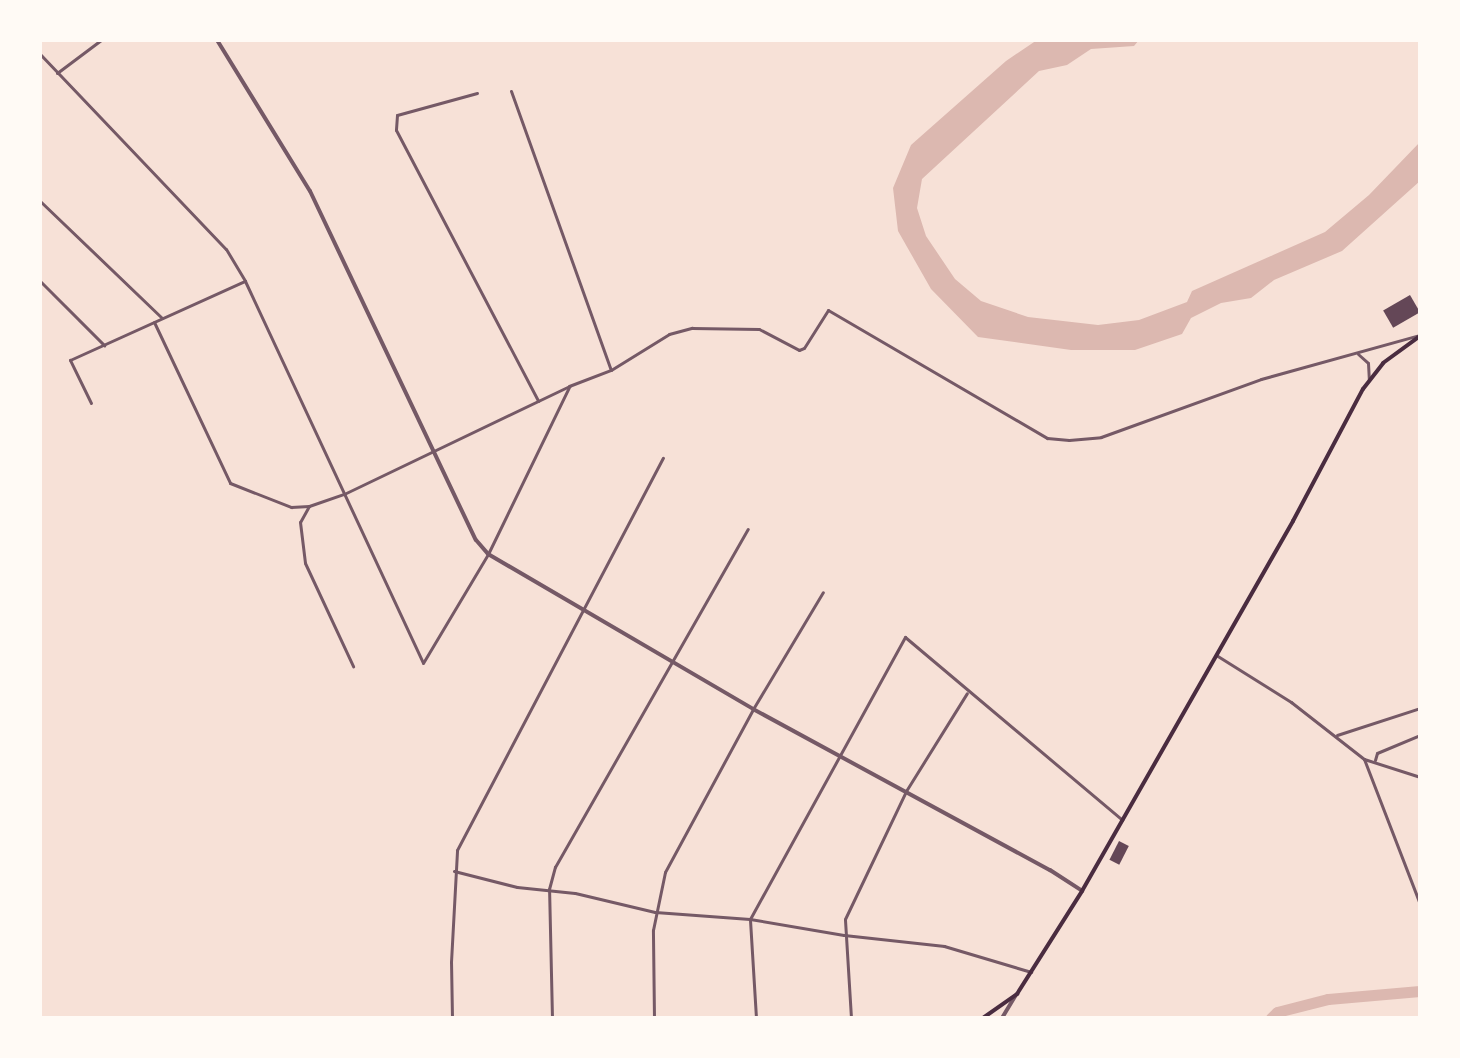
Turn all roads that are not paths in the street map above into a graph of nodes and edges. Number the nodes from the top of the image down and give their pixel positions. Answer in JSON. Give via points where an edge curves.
{"nodes":[{"id":1,"x":101,"y":40,"type":"edge"},
{"id":2,"x":217,"y":40,"type":"edge"},
{"id":3,"x":40,"y":54,"type":"edge"},
{"id":4,"x":57,"y":73,"type":"junction"},
{"id":5,"x":511,"y":91,"type":"dead end"},
{"id":6,"x":477,"y":93,"type":"dead end"},
{"id":7,"x":40,"y":201,"type":"edge"},
{"id":8,"x":40,"y":281,"type":"edge"},
{"id":9,"x":245,"y":281,"type":"junction"},
{"id":10,"x":162,"y":318,"type":"junction"},
{"id":11,"x":154,"y":322,"type":"junction"},
{"id":12,"x":1420,"y":336,"type":"edge"},
{"id":13,"x":104,"y":345,"type":"junction"},
{"id":14,"x":1354,"y":354,"type":"junction"},
{"id":15,"x":611,"y":370,"type":"junction"},
{"id":16,"x":1369,"y":382,"type":"junction"},
{"id":17,"x":569,"y":386,"type":"junction"},
{"id":18,"x":538,"y":401,"type":"junction"},
{"id":19,"x":91,"y":403,"type":"dead end"},
{"id":20,"x":435,"y":452,"type":"junction"},
{"id":21,"x":663,"y":458,"type":"dead end"},
{"id":22,"x":344,"y":494,"type":"junction"},
{"id":23,"x":309,"y":506,"type":"junction"},
{"id":24,"x":748,"y":529,"type":"dead end"},
{"id":25,"x":488,"y":554,"type":"junction"},
{"id":26,"x":823,"y":592,"type":"dead end"},
{"id":27,"x":584,"y":609,"type":"junction"},
{"id":28,"x":1216,"y":655,"type":"junction"},
{"id":29,"x":672,"y":660,"type":"junction"},
{"id":30,"x":353,"y":666,"type":"dead end"},
{"id":31,"x":967,"y":692,"type":"junction"},
{"id":32,"x":1420,"y":708,"type":"edge"},
{"id":33,"x":753,"y":709,"type":"junction"},
{"id":34,"x":1337,"y":735,"type":"junction"},
{"id":35,"x":1420,"y":735,"type":"edge"},
{"id":36,"x":841,"y":755,"type":"junction"},
{"id":37,"x":1364,"y":759,"type":"junction"},
{"id":38,"x":1375,"y":760,"type":"junction"},
{"id":39,"x":1420,"y":777,"type":"edge"},
{"id":40,"x":906,"y":791,"type":"junction"},
{"id":41,"x":1122,"y":820,"type":"junction"},
{"id":42,"x":454,"y":871,"type":"junction"},
{"id":43,"x":549,"y":889,"type":"junction"},
{"id":44,"x":1082,"y":891,"type":"junction"},
{"id":45,"x":1420,"y":904,"type":"edge"},
{"id":46,"x":655,"y":912,"type":"junction"},
{"id":47,"x":750,"y":919,"type":"junction"},
{"id":48,"x":844,"y":935,"type":"junction"},
{"id":49,"x":1031,"y":972,"type":"junction"},
{"id":50,"x":1017,"y":994,"type":"junction"},
{"id":51,"x":452,"y":1018,"type":"edge"},
{"id":52,"x":552,"y":1018,"type":"edge"},
{"id":53,"x":654,"y":1018,"type":"edge"},
{"id":54,"x":756,"y":1018,"type":"edge"},
{"id":55,"x":851,"y":1018,"type":"edge"},
{"id":56,"x":983,"y":1018,"type":"edge"},
{"id":57,"x":1002,"y":1018,"type":"edge"}],
"edges":[{"from":1,"to":4,"type":"street"},
{"from":2,"to":20,"type":"street","via":[[310,191]]},
{"from":3,"to":4,"type":"street"},
{"from":4,"to":9,"type":"street","via":[[226,249]]},
{"from":5,"to":15,"type":"street"},
{"from":6,"to":18,"type":"street","via":[[397,115],[396,130]]},
{"from":7,"to":10,"type":"street"},
{"from":8,"to":13,"type":"street"},
{"from":9,"to":10,"type":"street"},
{"from":9,"to":22,"type":"street"},
{"from":10,"to":11,"type":"street"},
{"from":11,"to":13,"type":"street"},
{"from":11,"to":23,"type":"street","via":[[230,483],[291,507]]},
{"from":12,"to":14,"type":"street"},
{"from":12,"to":16,"type":"main road","via":[[1383,363]]},
{"from":13,"to":19,"type":"street","via":[[70,360]]},
{"from":14,"to":15,"type":"street","via":[[1261,379],[1101,437],[1069,440],[1047,438],[828,310],[801,349],[759,329],[692,328],[669,334]]},
{"from":14,"to":16,"type":"street","via":[[1366,357]]},
{"from":15,"to":17,"type":"street"},
{"from":16,"to":28,"type":"main road"},
{"from":17,"to":18,"type":"street"},
{"from":17,"to":25,"type":"street"},
{"from":18,"to":20,"type":"street"},
{"from":20,"to":22,"type":"street"},
{"from":20,"to":25,"type":"street","via":[[476,540]]},
{"from":21,"to":27,"type":"street"},
{"from":22,"to":23,"type":"street"},
{"from":22,"to":25,"type":"street","via":[[423,663]]},
{"from":23,"to":30,"type":"street","via":[[300,522],[305,563]]},
{"from":24,"to":29,"type":"street"},
{"from":25,"to":27,"type":"street"},
{"from":26,"to":33,"type":"street"},
{"from":27,"to":29,"type":"street"},
{"from":27,"to":42,"type":"street","via":[[457,850]]},
{"from":28,"to":34,"type":"street"},
{"from":28,"to":41,"type":"main road"},
{"from":29,"to":33,"type":"street"},
{"from":29,"to":43,"type":"street","via":[[555,867]]},
{"from":31,"to":36,"type":"street","via":[[905,637]]},
{"from":31,"to":40,"type":"street"},
{"from":31,"to":41,"type":"street"},
{"from":32,"to":34,"type":"street"},
{"from":33,"to":36,"type":"street"},
{"from":33,"to":46,"type":"street","via":[[665,872]]},
{"from":34,"to":37,"type":"street"},
{"from":35,"to":38,"type":"street","via":[[1377,753]]},
{"from":36,"to":40,"type":"street"},
{"from":36,"to":47,"type":"street"},
{"from":37,"to":38,"type":"street"},
{"from":37,"to":45,"type":"street"},
{"from":38,"to":39,"type":"street"},
{"from":40,"to":44,"type":"street"},
{"from":40,"to":48,"type":"street","via":[[845,919]]},
{"from":41,"to":44,"type":"main road"},
{"from":42,"to":43,"type":"street"},
{"from":42,"to":51,"type":"street"},
{"from":43,"to":46,"type":"street"},
{"from":43,"to":52,"type":"street"},
{"from":44,"to":49,"type":"main road"},
{"from":46,"to":47,"type":"street"},
{"from":46,"to":53,"type":"street"},
{"from":47,"to":48,"type":"street"},
{"from":47,"to":54,"type":"street"},
{"from":48,"to":49,"type":"street","via":[[944,946]]},
{"from":48,"to":55,"type":"street"},
{"from":49,"to":50,"type":"main road"},
{"from":50,"to":56,"type":"main road"},
{"from":50,"to":57,"type":"street"}]}
